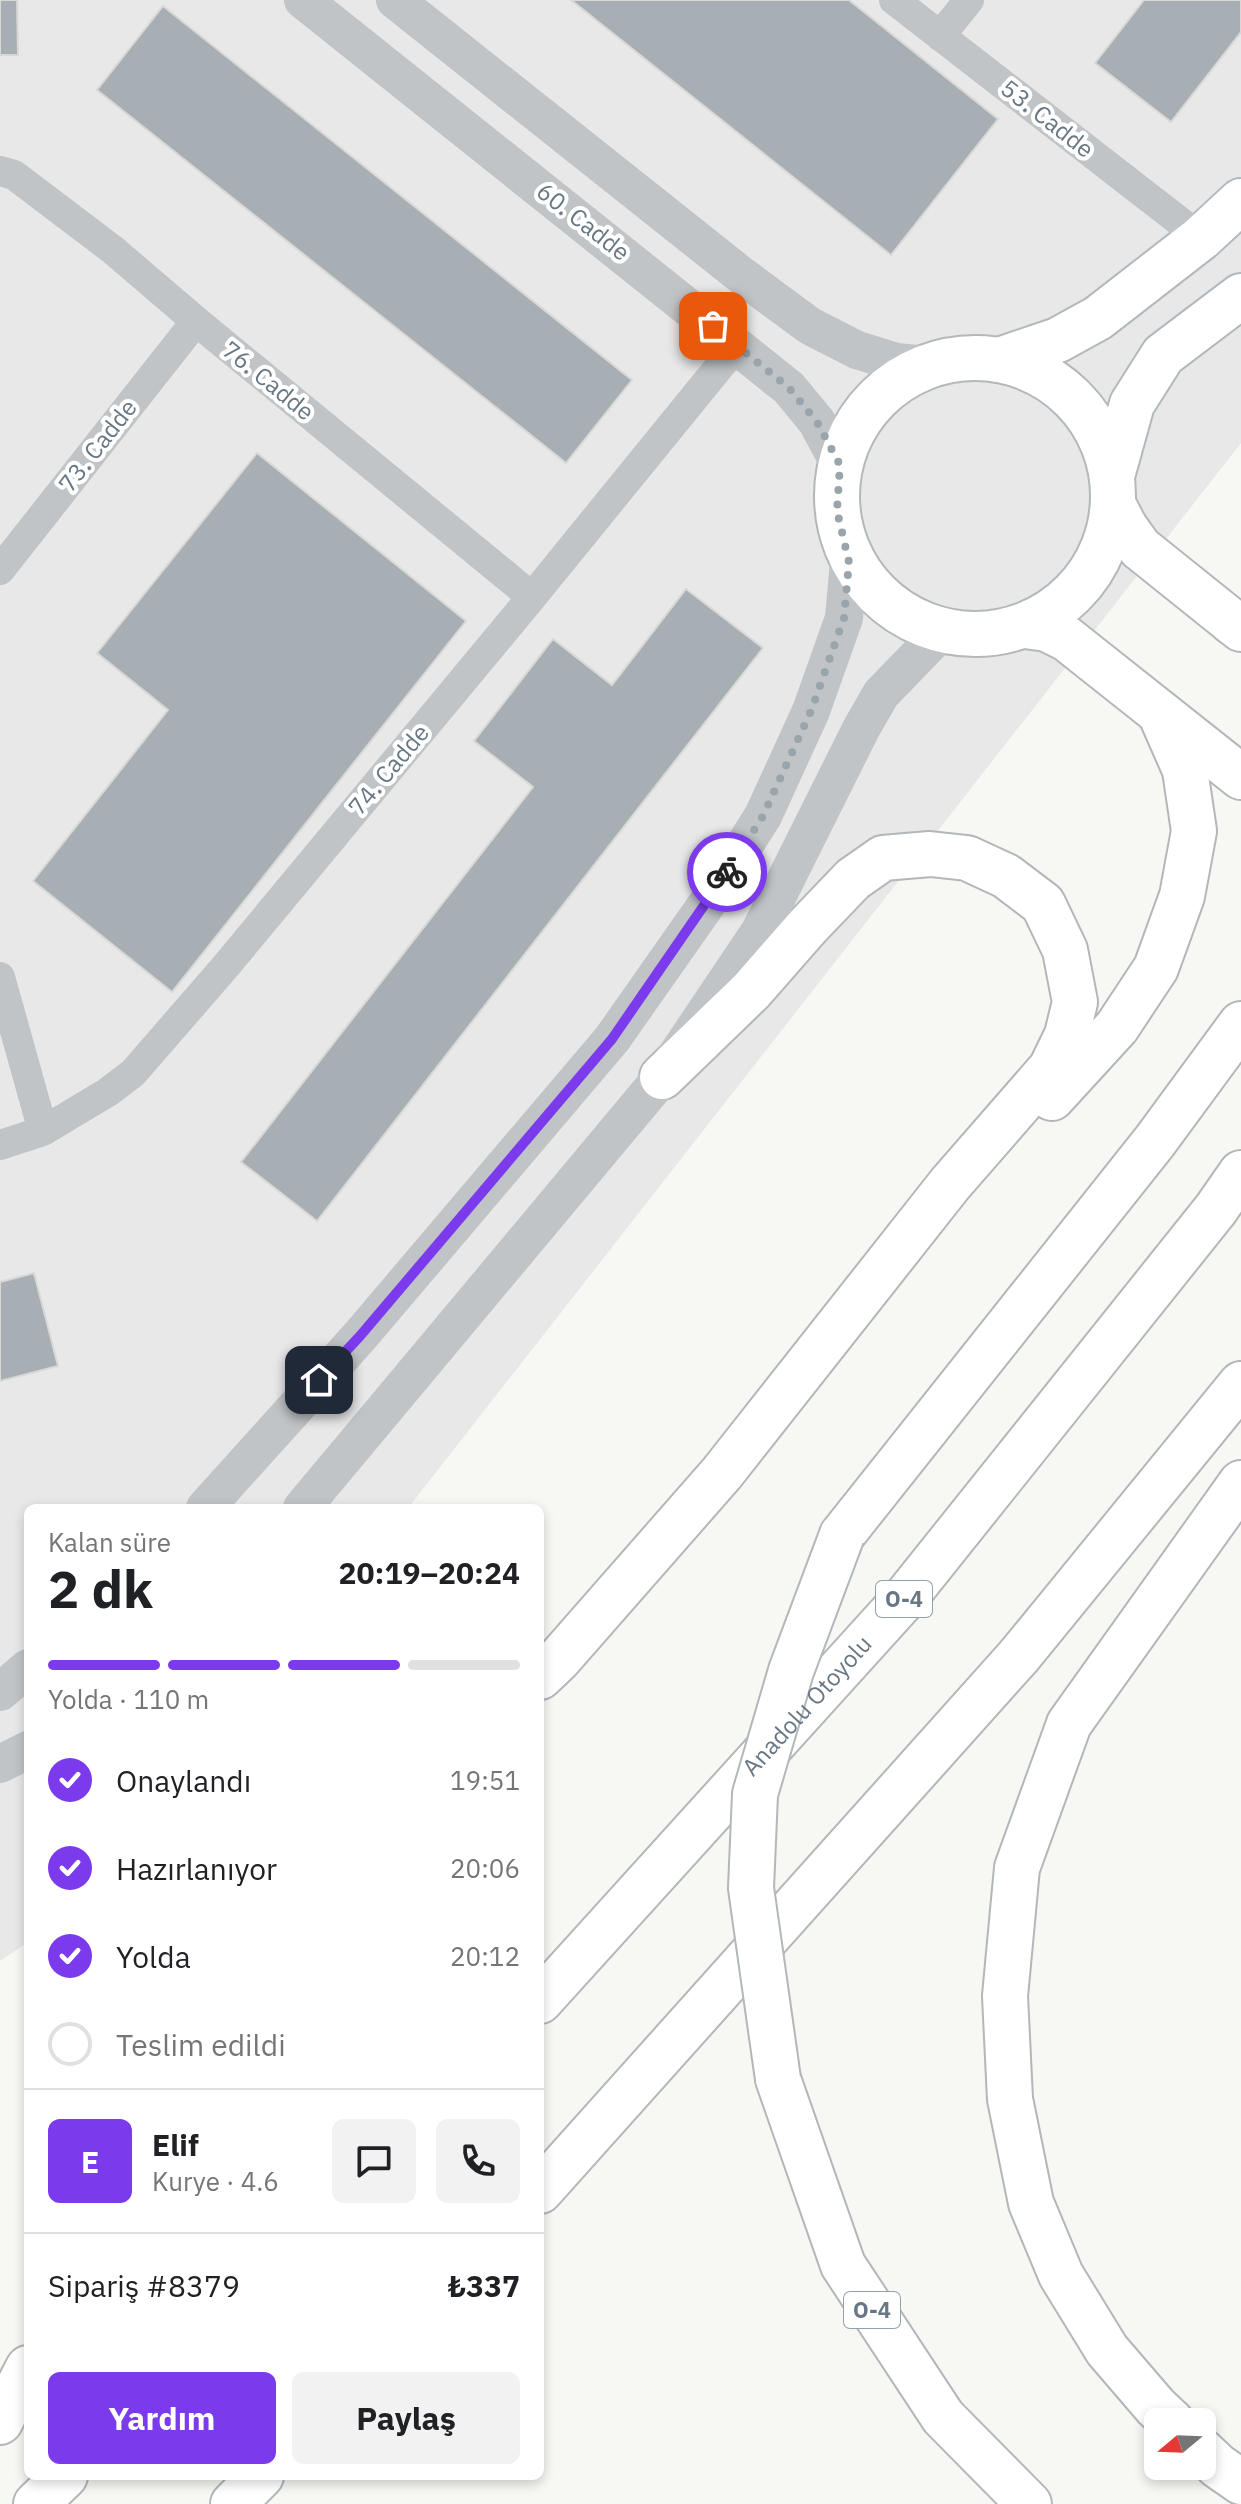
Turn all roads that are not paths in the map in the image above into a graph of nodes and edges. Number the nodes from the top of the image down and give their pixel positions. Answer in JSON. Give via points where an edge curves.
{"nodes":[{"id":1,"x":303,"y":0,"type":"edge"},
{"id":2,"x":395,"y":0,"type":"edge"},
{"id":3,"x":894,"y":0,"type":"edge"},
{"id":4,"x":969,"y":0,"type":"edge"},
{"id":5,"x":940,"y":36,"type":"junction"},
{"id":6,"x":0,"y":171,"type":"edge"},
{"id":7,"x":1241,"y":201,"type":"edge"},
{"id":8,"x":1201,"y":238,"type":"junction"},
{"id":9,"x":1241,"y":296,"type":"edge"},
{"id":10,"x":196,"y":321,"type":"junction"},
{"id":11,"x":737,"y":345,"type":"junction"},
{"id":12,"x":999,"y":360,"type":"junction"},
{"id":13,"x":928,"y":365,"type":"junction"},
{"id":14,"x":840,"y":465,"type":"junction"},
{"id":15,"x":1112,"y":490,"type":"junction"},
{"id":16,"x":849,"y":562,"type":"junction"},
{"id":17,"x":0,"y":570,"type":"edge"},
{"id":18,"x":532,"y":597,"type":"junction"},
{"id":19,"x":1238,"y":625,"type":"edge"},
{"id":20,"x":1025,"y":626,"type":"junction"},
{"id":21,"x":942,"y":631,"type":"junction"},
{"id":22,"x":1160,"y":713,"type":"junction"},
{"id":23,"x":1241,"y":777,"type":"edge"},
{"id":24,"x":0,"y":977,"type":"edge"},
{"id":25,"x":1241,"y":1024,"type":"edge"},
{"id":26,"x":662,"y":1077,"type":"junction"},
{"id":27,"x":43,"y":1131,"type":"junction"},
{"id":28,"x":0,"y":1145,"type":"edge"},
{"id":29,"x":1241,"y":1173,"type":"edge"},
{"id":30,"x":950,"y":1184,"type":"junction"},
{"id":31,"x":1241,"y":1384,"type":"edge"},
{"id":32,"x":1241,"y":1483,"type":"edge"},
{"id":33,"x":209,"y":1504,"type":"edge"},
{"id":34,"x":305,"y":1504,"type":"edge"},
{"id":35,"x":24,"y":1671,"type":"edge"},
{"id":36,"x":544,"y":1673,"type":"edge"},
{"id":37,"x":0,"y":1692,"type":"edge"},
{"id":38,"x":24,"y":1752,"type":"edge"},
{"id":39,"x":0,"y":1764,"type":"edge"},
{"id":40,"x":544,"y":1997,"type":"edge"},
{"id":41,"x":544,"y":2187,"type":"edge"},
{"id":42,"x":24,"y":2376,"type":"edge"},
{"id":43,"x":1157,"y":2408,"type":"edge"},
{"id":44,"x":0,"y":2422,"type":"edge"},
{"id":45,"x":1216,"y":2464,"type":"edge"},
{"id":46,"x":61,"y":2480,"type":"edge"},
{"id":47,"x":257,"y":2480,"type":"edge"},
{"id":48,"x":1241,"y":2482,"type":"edge"},
{"id":49,"x":36,"y":2504,"type":"edge"},
{"id":50,"x":233,"y":2504,"type":"edge"},
{"id":51,"x":1029,"y":2504,"type":"edge"}],
"edges":[{"from":1,"to":11,"type":"street","name":"60. Cadde"},
{"from":2,"to":13,"type":"street","via":[[810,326],[857,350]]},
{"from":3,"to":5,"type":"street","name":"53. Cadde"},
{"from":4,"to":5,"type":"street"},
{"from":5,"to":8,"type":"street","name":"53. Cadde"},
{"from":6,"to":10,"type":"street","name":"76. Cadde","via":[[14,175],[113,250]]},
{"from":7,"to":8,"type":"main road"},
{"from":8,"to":12,"type":"main road","via":[[1098,318],[1058,340]]},
{"from":9,"to":15,"type":"main road","via":[[1163,355],[1132,404]]},
{"from":10,"to":17,"type":"street","name":"73. Cadde"},
{"from":10,"to":18,"type":"street","name":"76. Cadde"},
{"from":11,"to":14,"type":"street","name":"60. Cadde","via":[[789,388],[817,422]]},
{"from":11,"to":18,"type":"street","name":"74. Cadde"},
{"from":12,"to":13,"type":"main road","via":[[963,358]]},
{"from":12,"to":15,"type":"main road","via":[[1044,375],[1069,394],[1104,445]]},
{"from":13,"to":14,"type":"main road","via":[[902,378],[862,415]]},
{"from":14,"to":16,"type":"main road","via":[[837,511]]},
{"from":15,"to":19,"type":"main road","via":[[1125,527],[1140,548]]},
{"from":15,"to":20,"type":"main road","via":[[1108,535],[1095,565],[1053,611]]},
{"from":16,"to":21,"type":"main road","via":[[897,611]]},
{"from":16,"to":33,"type":"street","via":[[844,618],[811,711],[763,816],[711,898],[602,1051],[360,1336]]},
{"from":18,"to":27,"type":"street","name":"74. Cadde","via":[[133,1073]]},
{"from":20,"to":21,"type":"main road","via":[[986,635]]},
{"from":20,"to":22,"type":"main road","via":[[1067,639]]},
{"from":21,"to":26,"type":"street","via":[[881,694],[760,931]]},
{"from":22,"to":23,"type":"main road"},
{"from":22,"to":30,"type":"main road","via":[[1185,770],[1194,831],[1182,896],[1156,968],[1117,1027],[1010,1143]]},
{"from":24,"to":27,"type":"street"},
{"from":25,"to":51,"type":"main road","number":"O-4","bridge":true,"via":[[1155,1141],[842,1535],[791,1671],[755,1794],[751,1888],[778,2079],[843,2265],[943,2417]]},
{"from":26,"to":30,"type":"main road","via":[[751,991],[853,879],[883,858],[967,858],[1006,876],[1043,904],[1065,950],[1075,1002],[1051,1068]]},
{"from":26,"to":34,"type":"street"},
{"from":27,"to":28,"type":"street","name":"74. Cadde"},
{"from":29,"to":40,"type":"main road","name":"Anadolu Otoyolu","number":"O-4","via":[[905,1598]]},
{"from":30,"to":36,"type":"main road","via":[[722,1473]]},
{"from":31,"to":41,"type":"main road","via":[[1019,1656]]},
{"from":32,"to":43,"type":"main road","via":[[1069,1724],[1017,1868],[1005,1996],[1010,2099],[1031,2203],[1061,2275],[1107,2350]]},
{"from":35,"to":37,"type":"street"},
{"from":38,"to":39,"type":"street"},
{"from":42,"to":44,"type":"main road"},
{"from":45,"to":48,"type":"main road"},
{"from":46,"to":49,"type":"main road"},
{"from":47,"to":50,"type":"main road"}]}
